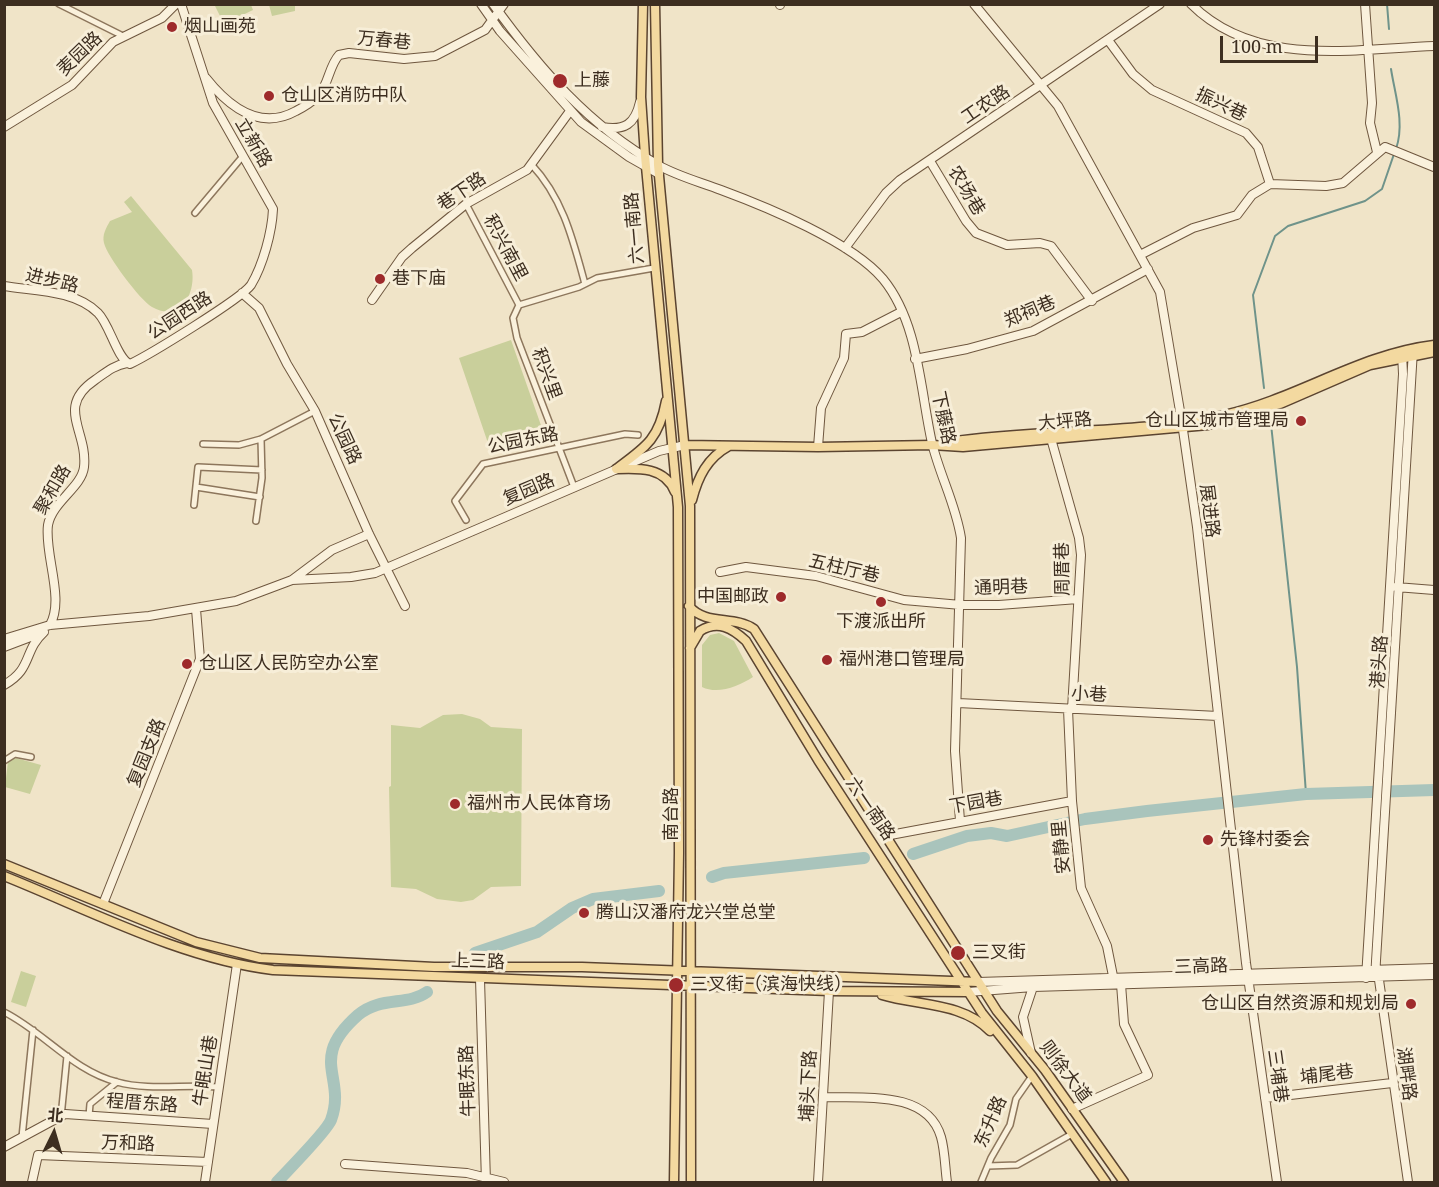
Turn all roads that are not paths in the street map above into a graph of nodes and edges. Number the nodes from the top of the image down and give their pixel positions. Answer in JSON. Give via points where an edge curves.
{"nodes":[{"id":1,"x":59,"y":4,"type":"edge"},
{"id":2,"x":176,"y":4,"type":"edge"},
{"id":3,"x":181,"y":4,"type":"edge"},
{"id":4,"x":481,"y":4,"type":"edge"},
{"id":5,"x":643,"y":4,"type":"edge"},
{"id":6,"x":655,"y":4,"type":"edge"},
{"id":7,"x":974,"y":4,"type":"edge"},
{"id":8,"x":1160,"y":4,"type":"edge"},
{"id":9,"x":1191,"y":4,"type":"edge"},
{"id":10,"x":1365,"y":4,"type":"edge"},
{"id":11,"x":498,"y":7,"type":"edge"},
{"id":12,"x":491,"y":21,"type":"junction"},
{"id":13,"x":123,"y":36,"type":"junction"},
{"id":14,"x":1108,"y":40,"type":"junction"},
{"id":15,"x":1434,"y":46,"type":"edge"},
{"id":16,"x":1369,"y":48,"type":"junction"},
{"id":17,"x":204,"y":75,"type":"junction"},
{"id":18,"x":1042,"y":84,"type":"junction"},
{"id":19,"x":641,"y":97,"type":"junction"},
{"id":20,"x":570,"y":111,"type":"junction"},
{"id":21,"x":4,"y":127,"type":"edge"},
{"id":22,"x":602,"y":127,"type":"junction"},
{"id":23,"x":1377,"y":152,"type":"junction"},
{"id":24,"x":243,"y":156,"type":"junction"},
{"id":25,"x":645,"y":156,"type":"junction"},
{"id":26,"x":930,"y":160,"type":"junction"},
{"id":27,"x":531,"y":164,"type":"junction"},
{"id":28,"x":647,"y":167,"type":"junction"},
{"id":29,"x":1434,"y":167,"type":"edge"},
{"id":30,"x":658,"y":169,"type":"junction"},
{"id":31,"x":1270,"y":184,"type":"junction"},
{"id":32,"x":466,"y":204,"type":"junction"},
{"id":33,"x":195,"y":213,"type":"dead end"},
{"id":34,"x":845,"y":248,"type":"junction"},
{"id":35,"x":1140,"y":255,"type":"junction"},
{"id":36,"x":654,"y":268,"type":"junction"},
{"id":37,"x":1148,"y":269,"type":"junction"},
{"id":38,"x":585,"y":284,"type":"junction"},
{"id":39,"x":4,"y":286,"type":"edge"},
{"id":40,"x":242,"y":293,"type":"junction"},
{"id":41,"x":372,"y":300,"type":"dead end"},
{"id":42,"x":1092,"y":301,"type":"junction"},
{"id":43,"x":519,"y":305,"type":"junction"},
{"id":44,"x":902,"y":312,"type":"junction"},
{"id":45,"x":1434,"y":345,"type":"edge"},
{"id":46,"x":1414,"y":352,"type":"junction"},
{"id":47,"x":1434,"y":352,"type":"edge"},
{"id":48,"x":1402,"y":354,"type":"junction"},
{"id":49,"x":915,"y":359,"type":"junction"},
{"id":50,"x":130,"y":363,"type":"junction"},
{"id":51,"x":668,"y":389,"type":"junction"},
{"id":52,"x":315,"y":411,"type":"junction"},
{"id":53,"x":1183,"y":426,"type":"junction"},
{"id":54,"x":638,"y":435,"type":"dead end"},
{"id":55,"x":1050,"y":437,"type":"junction"},
{"id":56,"x":261,"y":439,"type":"junction"},
{"id":57,"x":203,"y":444,"type":"dead end"},
{"id":58,"x":685,"y":445,"type":"junction"},
{"id":59,"x":932,"y":445,"type":"junction"},
{"id":60,"x":729,"y":446,"type":"junction"},
{"id":61,"x":674,"y":447,"type":"junction"},
{"id":62,"x":818,"y":447,"type":"junction"},
{"id":63,"x":558,"y":449,"type":"junction"},
{"id":64,"x":616,"y":469,"type":"junction"},
{"id":65,"x":262,"y":470,"type":"junction"},
{"id":66,"x":196,"y":487,"type":"junction"},
{"id":67,"x":573,"y":487,"type":"junction"},
{"id":68,"x":677,"y":496,"type":"junction"},
{"id":69,"x":260,"y":497,"type":"junction"},
{"id":70,"x":194,"y":506,"type":"dead end"},
{"id":71,"x":690,"y":506,"type":"junction"},
{"id":72,"x":466,"y":520,"type":"dead end"},
{"id":73,"x":256,"y":521,"type":"dead end"},
{"id":74,"x":369,"y":534,"type":"junction"},
{"id":75,"x":386,"y":568,"type":"junction"},
{"id":76,"x":720,"y":572,"type":"dead end"},
{"id":77,"x":291,"y":580,"type":"junction"},
{"id":78,"x":1389,"y":587,"type":"junction"},
{"id":79,"x":1399,"y":588,"type":"junction"},
{"id":80,"x":1434,"y":590,"type":"edge"},
{"id":81,"x":1078,"y":598,"type":"junction"},
{"id":82,"x":961,"y":605,"type":"junction"},
{"id":83,"x":405,"y":606,"type":"dead end"},
{"id":84,"x":689,"y":606,"type":"junction"},
{"id":85,"x":196,"y":609,"type":"junction"},
{"id":86,"x":68,"y":623,"type":"junction"},
{"id":87,"x":50,"y":625,"type":"junction"},
{"id":88,"x":44,"y":632,"type":"junction"},
{"id":89,"x":4,"y":639,"type":"edge"},
{"id":90,"x":4,"y":647,"type":"edge"},
{"id":91,"x":688,"y":657,"type":"junction"},
{"id":92,"x":4,"y":685,"type":"edge"},
{"id":93,"x":958,"y":703,"type":"junction"},
{"id":94,"x":1070,"y":709,"type":"junction"},
{"id":95,"x":1218,"y":716,"type":"junction"},
{"id":96,"x":31,"y":757,"type":"dead end"},
{"id":97,"x":4,"y":761,"type":"edge"},
{"id":98,"x":1072,"y":801,"type":"junction"},
{"id":99,"x":960,"y":821,"type":"junction"},
{"id":100,"x":885,"y":836,"type":"junction"},
{"id":101,"x":4,"y":864,"type":"edge"},
{"id":102,"x":4,"y":876,"type":"edge"},
{"id":103,"x":103,"y":904,"type":"junction"},
{"id":104,"x":237,"y":964,"type":"junction"},
{"id":105,"x":1434,"y":968,"type":"edge"},
{"id":106,"x":676,"y":971,"type":"junction"},
{"id":107,"x":692,"y":972,"type":"junction"},
{"id":108,"x":1377,"y":973,"type":"junction"},
{"id":109,"x":1366,"y":974,"type":"junction"},
{"id":110,"x":1434,"y":975,"type":"edge"},
{"id":111,"x":1113,"y":976,"type":"junction"},
{"id":112,"x":1248,"y":977,"type":"junction"},
{"id":113,"x":480,"y":979,"type":"junction"},
{"id":114,"x":962,"y":982,"type":"junction"},
{"id":115,"x":978,"y":982,"type":"junction"},
{"id":116,"x":676,"y":984,"type":"junction"},
{"id":117,"x":1121,"y":984,"type":"junction"},
{"id":118,"x":692,"y":985,"type":"junction"},
{"id":119,"x":1033,"y":987,"type":"junction"},
{"id":120,"x":829,"y":991,"type":"junction"},
{"id":121,"x":870,"y":991,"type":"junction"},
{"id":122,"x":968,"y":992,"type":"junction"},
{"id":123,"x":985,"y":992,"type":"junction"},
{"id":124,"x":4,"y":1012,"type":"edge"},
{"id":125,"x":33,"y":1030,"type":"junction"},
{"id":126,"x":1031,"y":1053,"type":"junction"},
{"id":127,"x":67,"y":1056,"type":"junction"},
{"id":128,"x":1016,"y":1057,"type":"junction"},
{"id":129,"x":1032,"y":1076,"type":"junction"},
{"id":130,"x":117,"y":1082,"type":"junction"},
{"id":131,"x":1392,"y":1083,"type":"junction"},
{"id":132,"x":218,"y":1087,"type":"junction"},
{"id":133,"x":823,"y":1097,"type":"junction"},
{"id":134,"x":1265,"y":1098,"type":"junction"},
{"id":135,"x":1072,"y":1109,"type":"junction"},
{"id":136,"x":89,"y":1116,"type":"junction"},
{"id":137,"x":61,"y":1118,"type":"junction"},
{"id":138,"x":213,"y":1124,"type":"junction"},
{"id":139,"x":1072,"y":1134,"type":"junction"},
{"id":140,"x":22,"y":1137,"type":"junction"},
{"id":141,"x":4,"y":1147,"type":"edge"},
{"id":142,"x":208,"y":1162,"type":"junction"},
{"id":143,"x":345,"y":1164,"type":"dead end"},
{"id":144,"x":988,"y":1166,"type":"junction"},
{"id":145,"x":486,"y":1179,"type":"edge"},
{"id":146,"x":32,"y":1182,"type":"edge"},
{"id":147,"x":206,"y":1182,"type":"edge"},
{"id":148,"x":504,"y":1182,"type":"edge"},
{"id":149,"x":674,"y":1182,"type":"edge"},
{"id":150,"x":691,"y":1182,"type":"edge"},
{"id":151,"x":818,"y":1182,"type":"edge"},
{"id":152,"x":947,"y":1182,"type":"edge"},
{"id":153,"x":981,"y":1182,"type":"edge"},
{"id":154,"x":1106,"y":1182,"type":"edge"},
{"id":155,"x":1124,"y":1182,"type":"edge"},
{"id":156,"x":1277,"y":1182,"type":"edge"},
{"id":157,"x":1408,"y":1182,"type":"edge"}],
"edges":[{"from":1,"to":13,"type":"street"},
{"from":2,"to":13,"type":"street","name":"麦园路","via":[[162,18]]},
{"from":3,"to":17,"type":"street","name":"立新路"},
{"from":4,"to":12,"type":"street"},
{"from":5,"to":19,"type":"main road","name":"六一南路"},
{"from":6,"to":30,"type":"main road","name":"六一南路"},
{"from":7,"to":18,"type":"street","name":"展进路"},
{"from":8,"to":14,"type":"street","name":"工农路"},
{"from":9,"to":16,"type":"street","via":[[1221,28],[1263,45],[1294,49]]},
{"from":10,"to":16,"type":"street"},
{"from":11,"to":12,"type":"street"},
{"from":11,"to":22,"type":"street","via":[[558,86]]},
{"from":12,"to":17,"type":"street","name":"万春巷","via":[[482,32],[428,57],[339,55],[319,95],[276,119],[243,112]]},
{"from":12,"to":20,"type":"street"},
{"from":13,"to":21,"type":"street","name":"麦园路","via":[[109,45],[72,85]]},
{"from":14,"to":18,"type":"street","name":"工农路"},
{"from":14,"to":31,"type":"street","name":"振兴巷","via":[[1133,74],[1152,90],[1246,133],[1258,147]]},
{"from":15,"to":16,"type":"street"},
{"from":16,"to":23,"type":"street","via":[[1370,123]]},
{"from":17,"to":24,"type":"street","name":"立新路","via":[[216,110]]},
{"from":18,"to":26,"type":"street","name":"工农路"},
{"from":18,"to":35,"type":"street","name":"展进路","via":[[1082,147]]},
{"from":19,"to":22,"type":"street","via":[[630,124],[617,129]]},
{"from":19,"to":25,"type":"main road","name":"六一南路"},
{"from":20,"to":27,"type":"street","name":"巷下路"},
{"from":20,"to":28,"type":"street","via":[[593,132]]},
{"from":22,"to":25,"type":"street"},
{"from":23,"to":29,"type":"street","via":[[1389,148]]},
{"from":23,"to":31,"type":"street","via":[[1340,184]]},
{"from":24,"to":33,"type":"street"},
{"from":24,"to":40,"type":"street","name":"立新路","via":[[273,209],[258,268]]},
{"from":25,"to":28,"type":"main road","name":"六一南路"},
{"from":25,"to":30,"type":"street"},
{"from":26,"to":34,"type":"street","name":"工农路","via":[[890,188]]},
{"from":26,"to":42,"type":"street","name":"农场巷","via":[[976,233],[1007,245],[1051,246]]},
{"from":27,"to":32,"type":"street","name":"巷下路"},
{"from":27,"to":38,"type":"street","via":[[566,217]]},
{"from":28,"to":30,"type":"street"},
{"from":28,"to":36,"type":"main road","name":"六一南路"},
{"from":30,"to":34,"type":"street","name":"下藤路","via":[[754,202]]},
{"from":30,"to":58,"type":"main road","name":"六一南路"},
{"from":31,"to":35,"type":"street","via":[[1252,195],[1237,215],[1193,228]]},
{"from":32,"to":41,"type":"street","name":"巷下路","via":[[405,254]]},
{"from":32,"to":43,"type":"street","name":"积兴南里"},
{"from":34,"to":44,"type":"street","name":"下藤路","via":[[879,274]]},
{"from":35,"to":37,"type":"street","name":"展进路"},
{"from":36,"to":38,"type":"street","via":[[597,278]]},
{"from":36,"to":51,"type":"main road","name":"六一南路"},
{"from":37,"to":42,"type":"street","name":"郑祠巷"},
{"from":37,"to":53,"type":"street","name":"展进路","via":[[1160,292]]},
{"from":38,"to":43,"type":"street"},
{"from":39,"to":50,"type":"street","name":"进步路","via":[[61,295],[89,306],[105,321]]},
{"from":40,"to":50,"type":"street","name":"公园西路"},
{"from":40,"to":52,"type":"street","name":"公园路","via":[[259,308]]},
{"from":42,"to":49,"type":"street","name":"郑祠巷","via":[[1021,335]]},
{"from":43,"to":63,"type":"street","name":"积兴里","via":[[513,315],[515,331]]},
{"from":44,"to":49,"type":"street","name":"下藤路"},
{"from":44,"to":62,"type":"street","via":[[862,332],[846,334],[844,357],[821,408]]},
{"from":45,"to":46,"type":"main road"},
{"from":46,"to":47,"type":"main road"},
{"from":46,"to":48,"type":"main road"},
{"from":46,"to":79,"type":"street","name":"港头路"},
{"from":48,"to":53,"type":"main road","via":[[1261,408]]},
{"from":48,"to":78,"type":"street","name":"港头路"},
{"from":49,"to":59,"type":"street","name":"下藤路"},
{"from":50,"to":87,"type":"street","name":"聚和路","via":[[116,366],[82,388],[76,399],[84,469],[49,523],[55,604]]},
{"from":51,"to":61,"type":"main road","name":"六一南路"},
{"from":51,"to":64,"type":"main road","via":[[656,434]]},
{"from":52,"to":56,"type":"street"},
{"from":52,"to":74,"type":"street","name":"公园路"},
{"from":53,"to":55,"type":"main road"},
{"from":53,"to":95,"type":"street","name":"展进路"},
{"from":54,"to":63,"type":"street","name":"公园东路","via":[[626,434]]},
{"from":55,"to":59,"type":"main road"},
{"from":55,"to":81,"type":"street","name":"周厝巷","via":[[1079,538]]},
{"from":56,"to":57,"type":"street","via":[[239,445]]},
{"from":56,"to":65,"type":"street"},
{"from":58,"to":60,"type":"main road"},
{"from":58,"to":61,"type":"street","name":"复园路"},
{"from":58,"to":71,"type":"main road","name":"南台路"},
{"from":59,"to":62,"type":"main road"},
{"from":59,"to":82,"type":"street","name":"下藤路","via":[[959,522]]},
{"from":60,"to":62,"type":"main road"},
{"from":60,"to":71,"type":"main road","via":[[706,466]]},
{"from":61,"to":64,"type":"street","name":"复园路"},
{"from":61,"to":68,"type":"main road","name":"南台路"},
{"from":63,"to":67,"type":"street","name":"积兴里"},
{"from":63,"to":72,"type":"street","name":"公园东路","via":[[483,464],[455,501]]},
{"from":64,"to":67,"type":"street","name":"复园路"},
{"from":64,"to":68,"type":"main road","via":[[641,468],[659,473],[673,486]]},
{"from":65,"to":66,"type":"street","via":[[198,467]]},
{"from":65,"to":69,"type":"street"},
{"from":66,"to":69,"type":"street"},
{"from":66,"to":70,"type":"street"},
{"from":67,"to":75,"type":"street","name":"复园路"},
{"from":68,"to":106,"type":"main road","name":"南台路"},
{"from":69,"to":73,"type":"street"},
{"from":71,"to":84,"type":"main road","name":"南台路"},
{"from":74,"to":75,"type":"street","name":"公园路"},
{"from":74,"to":77,"type":"street","via":[[329,551]]},
{"from":75,"to":77,"type":"street","name":"复园路","via":[[360,576]]},
{"from":75,"to":83,"type":"street","name":"公园路"},
{"from":76,"to":82,"type":"street","name":"五柱厅巷","via":[[746,567],[816,576],[904,600]]},
{"from":77,"to":85,"type":"street","via":[[236,601]]},
{"from":78,"to":79,"type":"street"},
{"from":78,"to":109,"type":"street","name":"港头路"},
{"from":79,"to":80,"type":"street"},
{"from":79,"to":108,"type":"street","name":"港头路"},
{"from":81,"to":82,"type":"street","name":"通明巷"},
{"from":81,"to":94,"type":"street","name":"周厝巷"},
{"from":82,"to":93,"type":"street","name":"下藤路"},
{"from":84,"to":91,"type":"main road","name":"南台路"},
{"from":84,"to":100,"type":"main road","name":"六一南路","via":[[704,617],[754,629]]},
{"from":85,"to":86,"type":"street"},
{"from":85,"to":103,"type":"street","name":"复园支路","via":[[200,659]]},
{"from":86,"to":87,"type":"street"},
{"from":86,"to":88,"type":"street"},
{"from":87,"to":89,"type":"street"},
{"from":88,"to":90,"type":"street"},
{"from":88,"to":92,"type":"street","via":[[33,645],[23,672]]},
{"from":91,"to":107,"type":"main road","name":"南台路"},
{"from":91,"to":114,"type":"main road","name":"六一南路","via":[[696,635],[711,627],[730,628],[747,641],[818,760]]},
{"from":93,"to":94,"type":"street","name":"小巷"},
{"from":93,"to":99,"type":"street","name":"下藤路","via":[[955,751]]},
{"from":94,"to":95,"type":"street","name":"小巷"},
{"from":94,"to":98,"type":"street","name":"安静里"},
{"from":95,"to":112,"type":"street","name":"展进路"},
{"from":96,"to":97,"type":"street","via":[[15,754]]},
{"from":98,"to":99,"type":"street","name":"下园巷"},
{"from":98,"to":111,"type":"street","name":"安静里","via":[[1083,896],[1107,946]]},
{"from":99,"to":100,"type":"street","name":"下园巷"},
{"from":100,"to":115,"type":"main road","name":"六一南路"},
{"from":101,"to":103,"type":"main road","name":"上三路"},
{"from":102,"to":104,"type":"main road","name":"上三路","via":[[178,947]]},
{"from":103,"to":106,"type":"main road","name":"上三路","via":[[196,942],[260,958],[434,967]]},
{"from":104,"to":113,"type":"main road","name":"上三路","via":[[296,973]]},
{"from":104,"to":132,"type":"street","name":"牛眠山巷"},
{"from":105,"to":108,"type":"street","name":"三高路"},
{"from":106,"to":107,"type":"main road","name":"上三路"},
{"from":106,"to":116,"type":"main road","name":"南台路"},
{"from":107,"to":114,"type":"main road","name":"上三路"},
{"from":107,"to":118,"type":"main road","name":"南台路"},
{"from":108,"to":109,"type":"street","name":"三高路"},
{"from":108,"to":110,"type":"street","name":"三高路"},
{"from":108,"to":131,"type":"street","name":"湖畔路"},
{"from":109,"to":112,"type":"street","name":"三高路"},
{"from":111,"to":112,"type":"street","name":"三高路"},
{"from":111,"to":115,"type":"street","name":"三高路"},
{"from":112,"to":117,"type":"street","name":"三高路"},
{"from":112,"to":134,"type":"street","name":"三埔巷"},
{"from":113,"to":116,"type":"main road","name":"上三路"},
{"from":113,"to":145,"type":"street","name":"牛眠东路"},
{"from":114,"to":115,"type":"main road","name":"上三路"},
{"from":114,"to":122,"type":"main road","name":"六一南路"},
{"from":115,"to":123,"type":"main road","name":"则徐大道"},
{"from":116,"to":118,"type":"main road","name":"上三路"},
{"from":116,"to":149,"type":"main road","name":"南台路"},
{"from":117,"to":119,"type":"street","name":"三高路"},
{"from":117,"to":135,"type":"street","via":[[1124,1024],[1148,1075]]},
{"from":118,"to":120,"type":"main road","name":"上三路"},
{"from":118,"to":150,"type":"main road","name":"南台路"},
{"from":119,"to":123,"type":"street","name":"三高路"},
{"from":119,"to":126,"type":"street","via":[[1023,1017]]},
{"from":120,"to":121,"type":"main road","name":"上三路"},
{"from":120,"to":133,"type":"street","name":"埔头下路"},
{"from":121,"to":122,"type":"main road","name":"上三路"},
{"from":121,"to":128,"type":"main road","via":[[948,1008],[984,1025]]},
{"from":122,"to":123,"type":"street","name":"三高路"},
{"from":122,"to":128,"type":"main road","name":"则徐大道"},
{"from":123,"to":126,"type":"main road","name":"则徐大道"},
{"from":124,"to":125,"type":"street"},
{"from":125,"to":127,"type":"street"},
{"from":125,"to":140,"type":"street"},
{"from":126,"to":135,"type":"main road","name":"则徐大道"},
{"from":127,"to":130,"type":"street"},
{"from":127,"to":137,"type":"street"},
{"from":128,"to":129,"type":"main road","name":"则徐大道"},
{"from":129,"to":139,"type":"main road","name":"则徐大道"},
{"from":129,"to":144,"type":"street","name":"东升路","via":[[1016,1099],[1010,1125]]},
{"from":130,"to":132,"type":"street"},
{"from":130,"to":136,"type":"street","via":[[90,1104]]},
{"from":131,"to":134,"type":"street","name":"埔尾巷"},
{"from":131,"to":157,"type":"street","name":"湖畔路"},
{"from":132,"to":138,"type":"street","name":"牛眠山巷"},
{"from":133,"to":151,"type":"street","name":"埔头下路"},
{"from":133,"to":152,"type":"street","via":[[898,1101],[920,1108],[941,1137]]},
{"from":134,"to":156,"type":"street","name":"三埔巷"},
{"from":135,"to":155,"type":"main road","name":"则徐大道"},
{"from":136,"to":137,"type":"street","name":"程厝东路","via":[[65,1114]]},
{"from":136,"to":138,"type":"street","name":"程厝东路"},
{"from":137,"to":140,"type":"street","name":"程厝东路"},
{"from":138,"to":142,"type":"street","name":"牛眠山巷"},
{"from":139,"to":144,"type":"street","via":[[1017,1165]]},
{"from":139,"to":154,"type":"main road","name":"则徐大道"},
{"from":140,"to":141,"type":"street","name":"程厝东路"},
{"from":142,"to":146,"type":"street","name":"万和路","via":[[38,1155]]},
{"from":142,"to":147,"type":"street","name":"牛眠山巷"},
{"from":143,"to":145,"type":"street","via":[[467,1173]]},
{"from":144,"to":153,"type":"street","name":"东升路"},
{"from":145,"to":148,"type":"street"}]}
